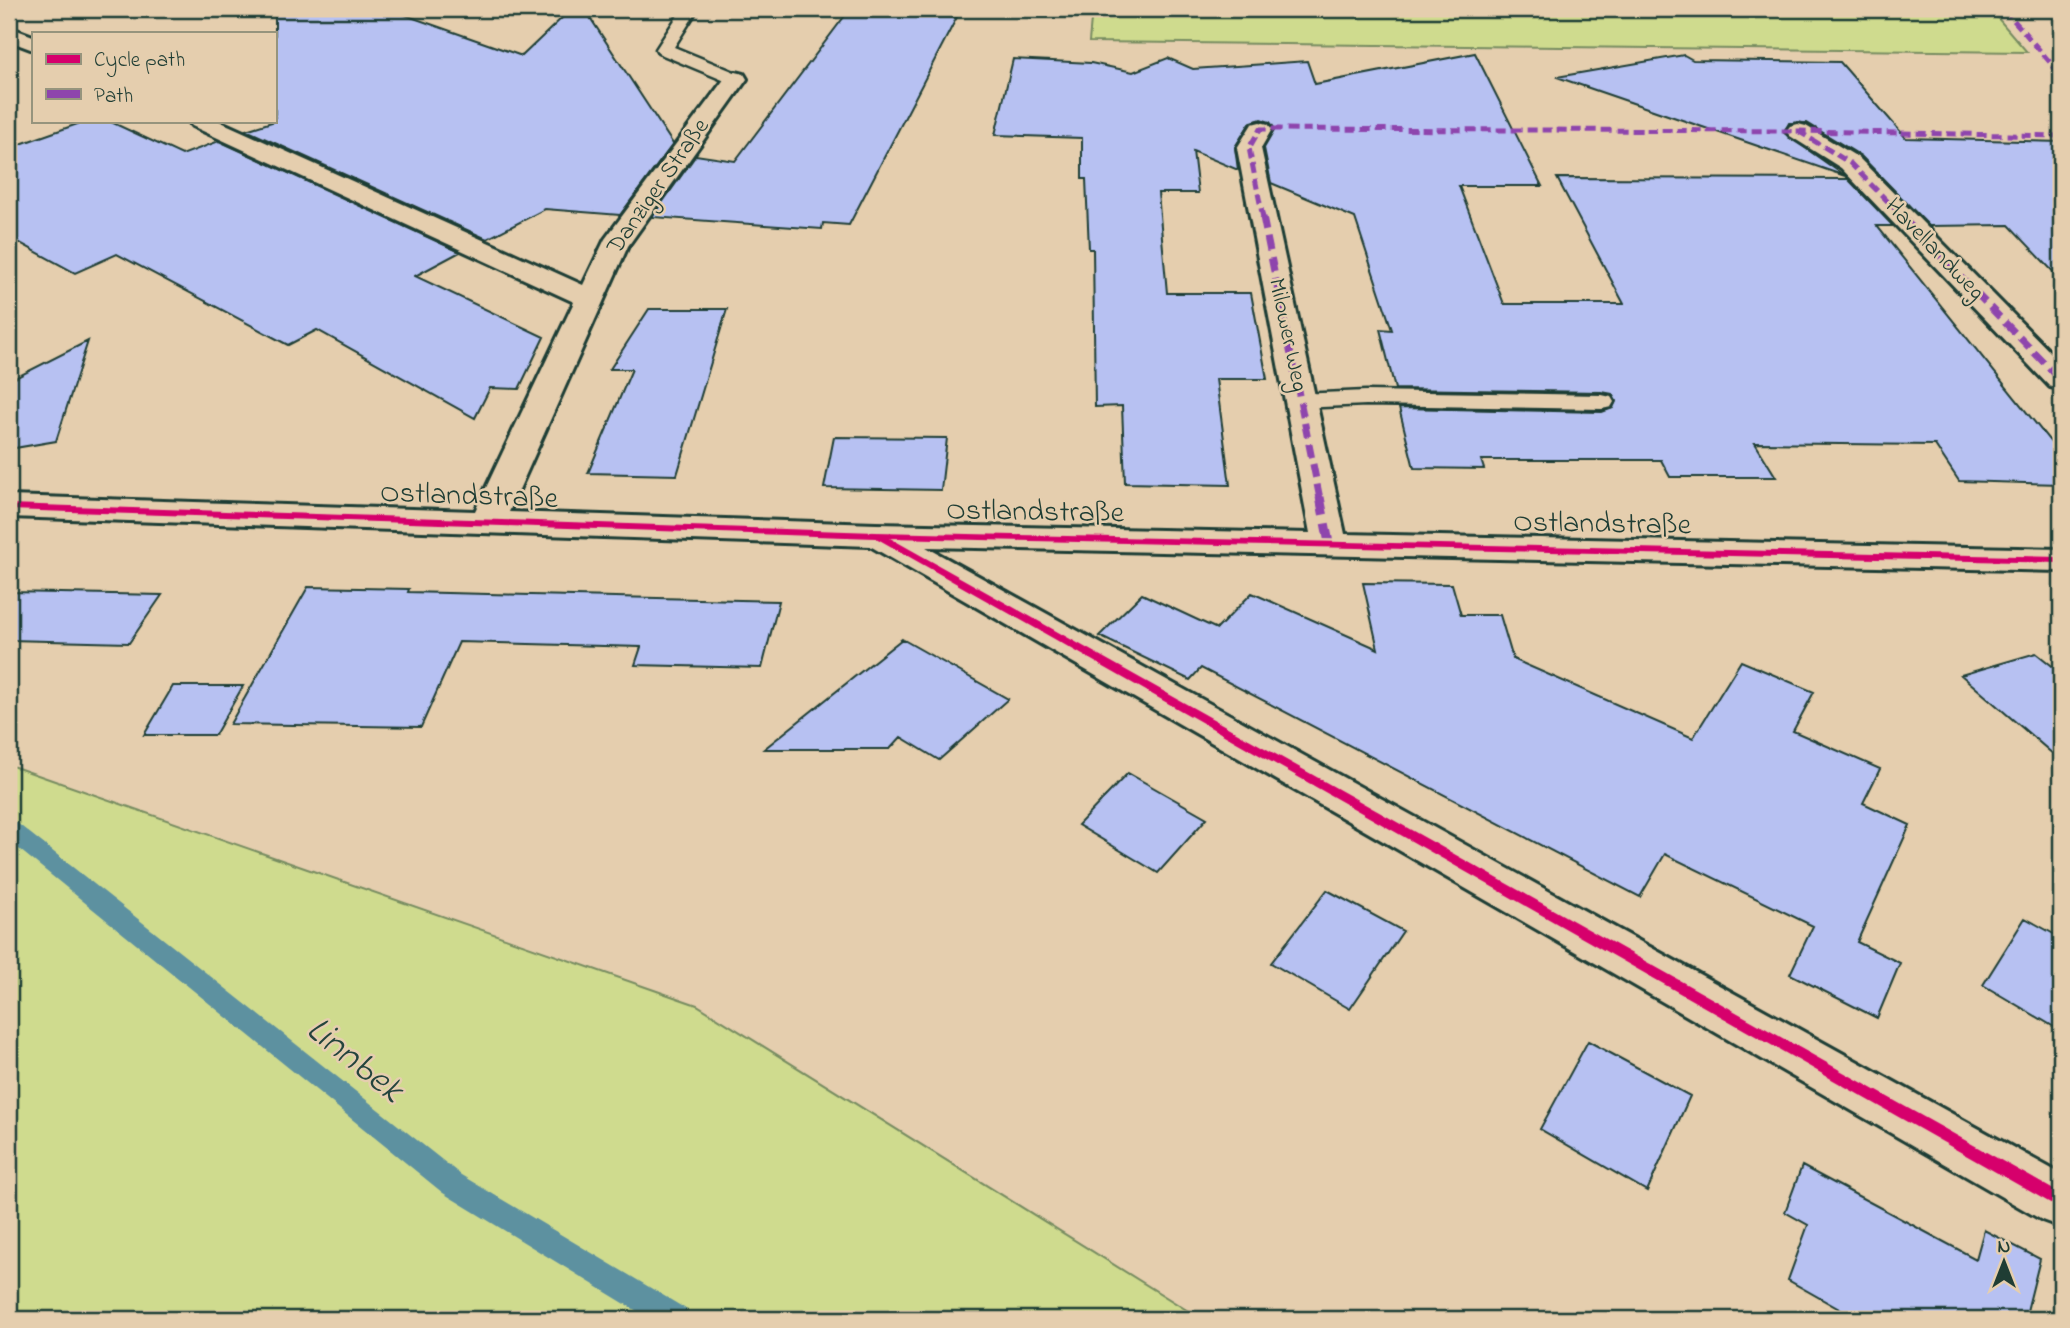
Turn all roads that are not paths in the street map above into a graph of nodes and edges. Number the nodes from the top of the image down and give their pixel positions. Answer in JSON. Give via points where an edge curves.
{"nodes":[{"id":1,"x":690,"y":9,"type":"edge"},
{"id":2,"x":9,"y":33,"type":"edge"},
{"id":3,"x":32,"y":44,"type":"edge"},
{"id":4,"x":736,"y":79,"type":"joint"},
{"id":5,"x":202,"y":122,"type":"edge"},
{"id":6,"x":1260,"y":129,"type":"dead end"},
{"id":7,"x":1798,"y":131,"type":"dead end"},
{"id":8,"x":590,"y":299,"type":"junction"},
{"id":9,"x":2061,"y":380,"type":"edge"},
{"id":10,"x":1300,"y":401,"type":"junction"},
{"id":11,"x":1602,"y":402,"type":"dead end"},
{"id":12,"x":9,"y":507,"type":"edge"},
{"id":13,"x":487,"y":523,"type":"junction"},
{"id":14,"x":876,"y":535,"type":"junction"},
{"id":15,"x":1329,"y":543,"type":"junction"},
{"id":16,"x":2061,"y":560,"type":"edge"},
{"id":17,"x":2061,"y":1202,"type":"edge"}],
"edges":[{"from":1,"to":4,"type":"lane","via":[[664,49]]},
{"from":2,"to":3,"type":"street"},
{"from":4,"to":8,"type":"street","name":"Danziger Straße","via":[[615,245]]},
{"from":5,"to":8,"type":"street"},
{"from":6,"to":10,"type":"street","name":"Milower Weg","via":[[1249,148]]},
{"from":7,"to":9,"type":"street","name":"Havellandweg","via":[[1850,163]]},
{"from":8,"to":13,"type":"street","name":"Danziger Straße"},
{"from":10,"to":11,"type":"lane"},
{"from":10,"to":15,"type":"street","name":"Milower Weg"},
{"from":12,"to":13,"type":"street","name":"Ostlandstraße"},
{"from":13,"to":14,"type":"street","name":"Ostlandstraße"},
{"from":14,"to":15,"type":"street","name":"Ostlandstraße"},
{"from":14,"to":17,"type":"street"},
{"from":15,"to":16,"type":"street","name":"Ostlandstraße"}]}
